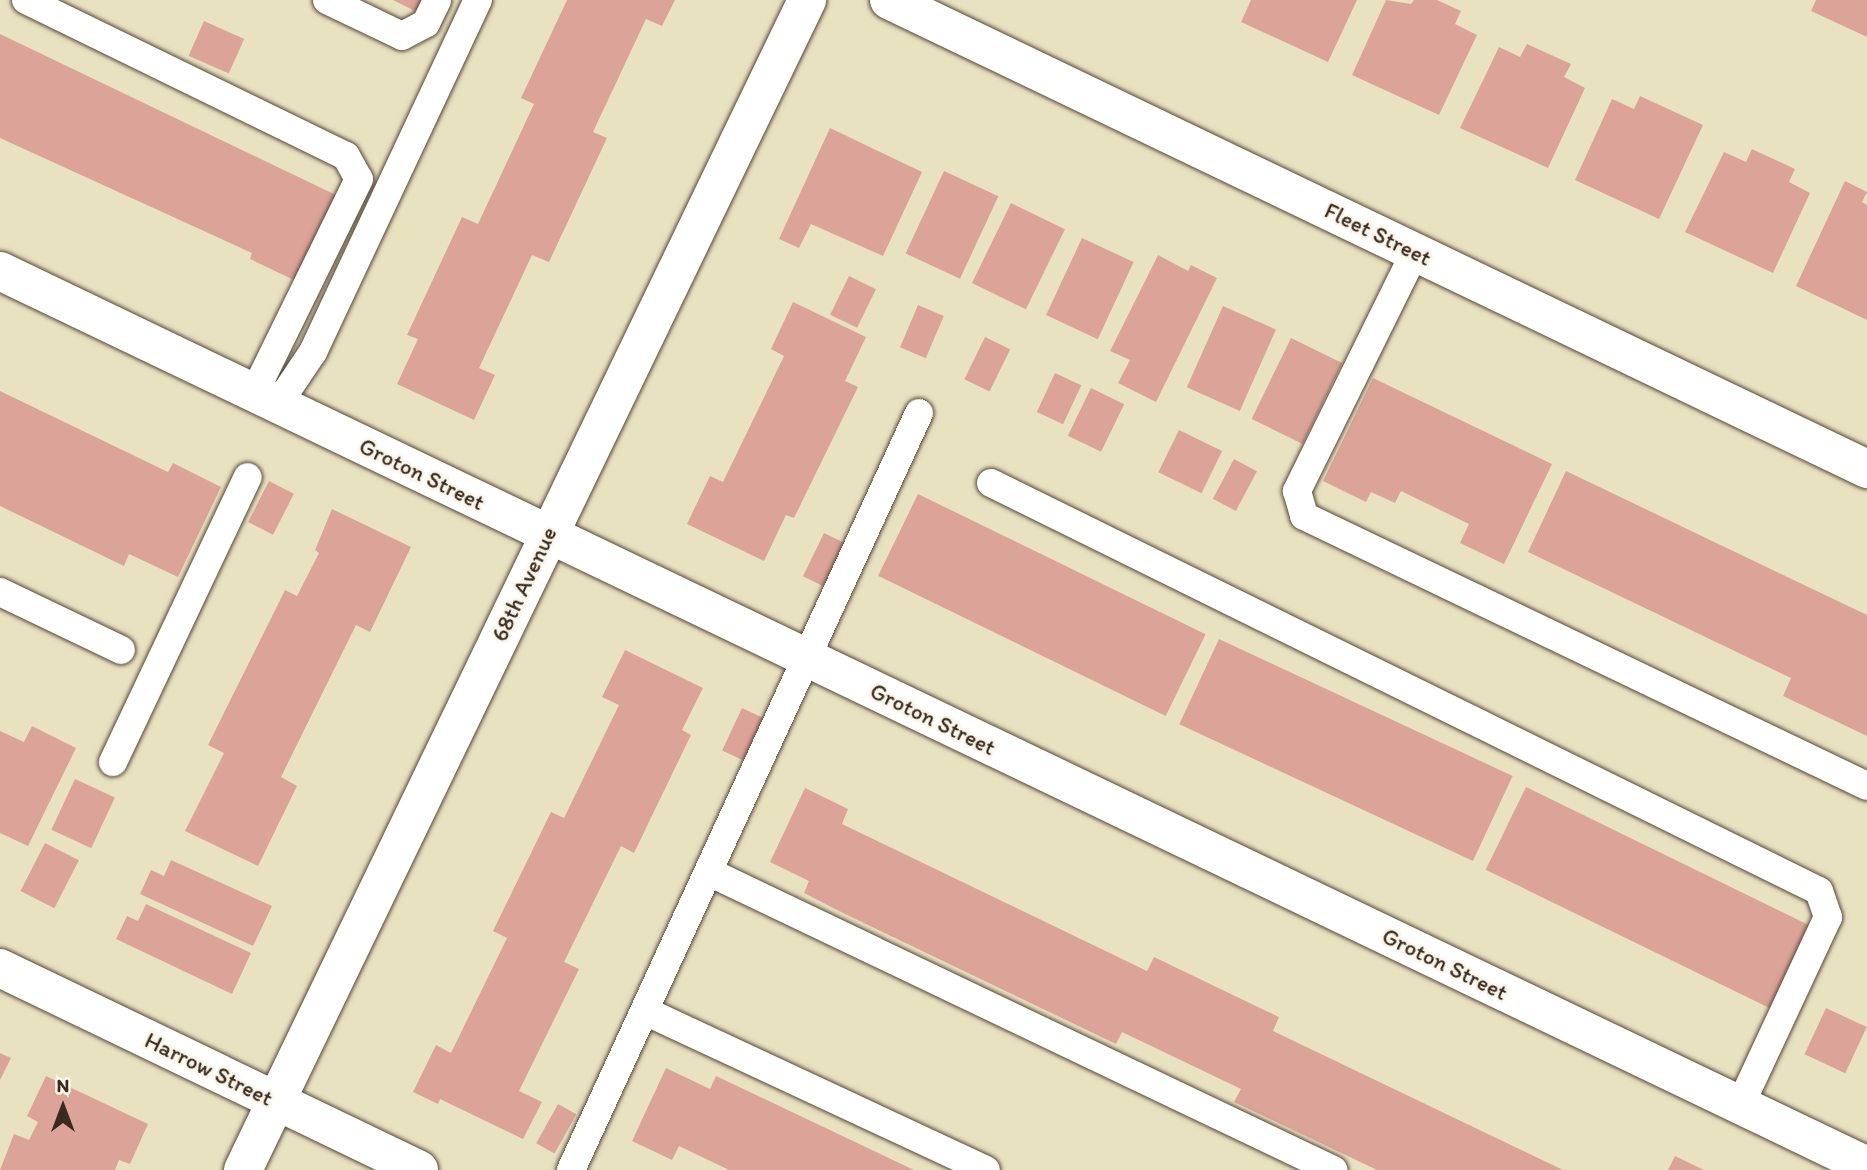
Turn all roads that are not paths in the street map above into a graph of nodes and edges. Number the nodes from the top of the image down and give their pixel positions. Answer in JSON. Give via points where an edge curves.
{"nodes":[{"id":1,"x":26,"y":0,"type":"edge"},
{"id":2,"x":327,"y":0,"type":"edge"},
{"id":3,"x":437,"y":0,"type":"edge"},
{"id":4,"x":478,"y":0,"type":"edge"},
{"id":5,"x":807,"y":0,"type":"edge"},
{"id":6,"x":889,"y":0,"type":"edge"},
{"id":7,"x":1415,"y":252,"type":"junction"},
{"id":8,"x":0,"y":271,"type":"edge"},
{"id":9,"x":266,"y":399,"type":"junction"},
{"id":10,"x":919,"y":413,"type":"dead end"},
{"id":11,"x":1867,"y":469,"type":"edge"},
{"id":12,"x":248,"y":477,"type":"dead end"},
{"id":13,"x":991,"y":483,"type":"dead end"},
{"id":14,"x":548,"y":534,"type":"junction"},
{"id":15,"x":0,"y":592,"type":"edge"},
{"id":16,"x":121,"y":650,"type":"dead end"},
{"id":17,"x":807,"y":659,"type":"junction"},
{"id":18,"x":113,"y":762,"type":"dead end"},
{"id":19,"x":1867,"y":786,"type":"edge"},
{"id":20,"x":709,"y":872,"type":"junction"},
{"id":21,"x":0,"y":968,"type":"edge"},
{"id":22,"x":645,"y":1010,"type":"junction"},
{"id":23,"x":276,"y":1101,"type":"junction"},
{"id":24,"x":1740,"y":1106,"type":"junction"},
{"id":25,"x":1867,"y":1166,"type":"edge"},
{"id":26,"x":243,"y":1170,"type":"edge"},
{"id":27,"x":419,"y":1170,"type":"edge"},
{"id":28,"x":571,"y":1170,"type":"edge"},
{"id":29,"x":986,"y":1170,"type":"edge"},
{"id":30,"x":1333,"y":1170,"type":"edge"}],
"edges":[{"from":1,"to":9,"type":"lane","via":[[346,156],[359,179]]},
{"from":2,"to":3,"type":"lane","via":[[402,36],[426,23]]},
{"from":4,"to":9,"type":"lane","via":[[313,352]]},
{"from":5,"to":14,"type":"street","name":"68th Avenue"},
{"from":6,"to":7,"type":"street","name":"Fleet Street"},
{"from":7,"to":11,"type":"street","name":"Fleet Street"},
{"from":7,"to":19,"type":"lane","via":[[1297,491],[1304,516]]},
{"from":8,"to":9,"type":"street","name":"Groton Street"},
{"from":9,"to":14,"type":"street","name":"Groton Street"},
{"from":10,"to":17,"type":"lane"},
{"from":12,"to":18,"type":"lane"},
{"from":13,"to":24,"type":"lane","via":[[1819,891],[1828,917]]},
{"from":14,"to":17,"type":"street","name":"Groton Street"},
{"from":14,"to":23,"type":"street","name":"68th Avenue"},
{"from":15,"to":16,"type":"lane"},
{"from":17,"to":20,"type":"lane"},
{"from":17,"to":24,"type":"street","name":"Groton Street"},
{"from":20,"to":22,"type":"lane"},
{"from":20,"to":30,"type":"lane"},
{"from":21,"to":23,"type":"street","name":"Harrow Street"},
{"from":22,"to":28,"type":"lane"},
{"from":22,"to":29,"type":"lane"},
{"from":23,"to":26,"type":"street","name":"68th Avenue"},
{"from":23,"to":27,"type":"street","name":"Harrow Street"},
{"from":24,"to":25,"type":"street","name":"Groton Street"}]}
